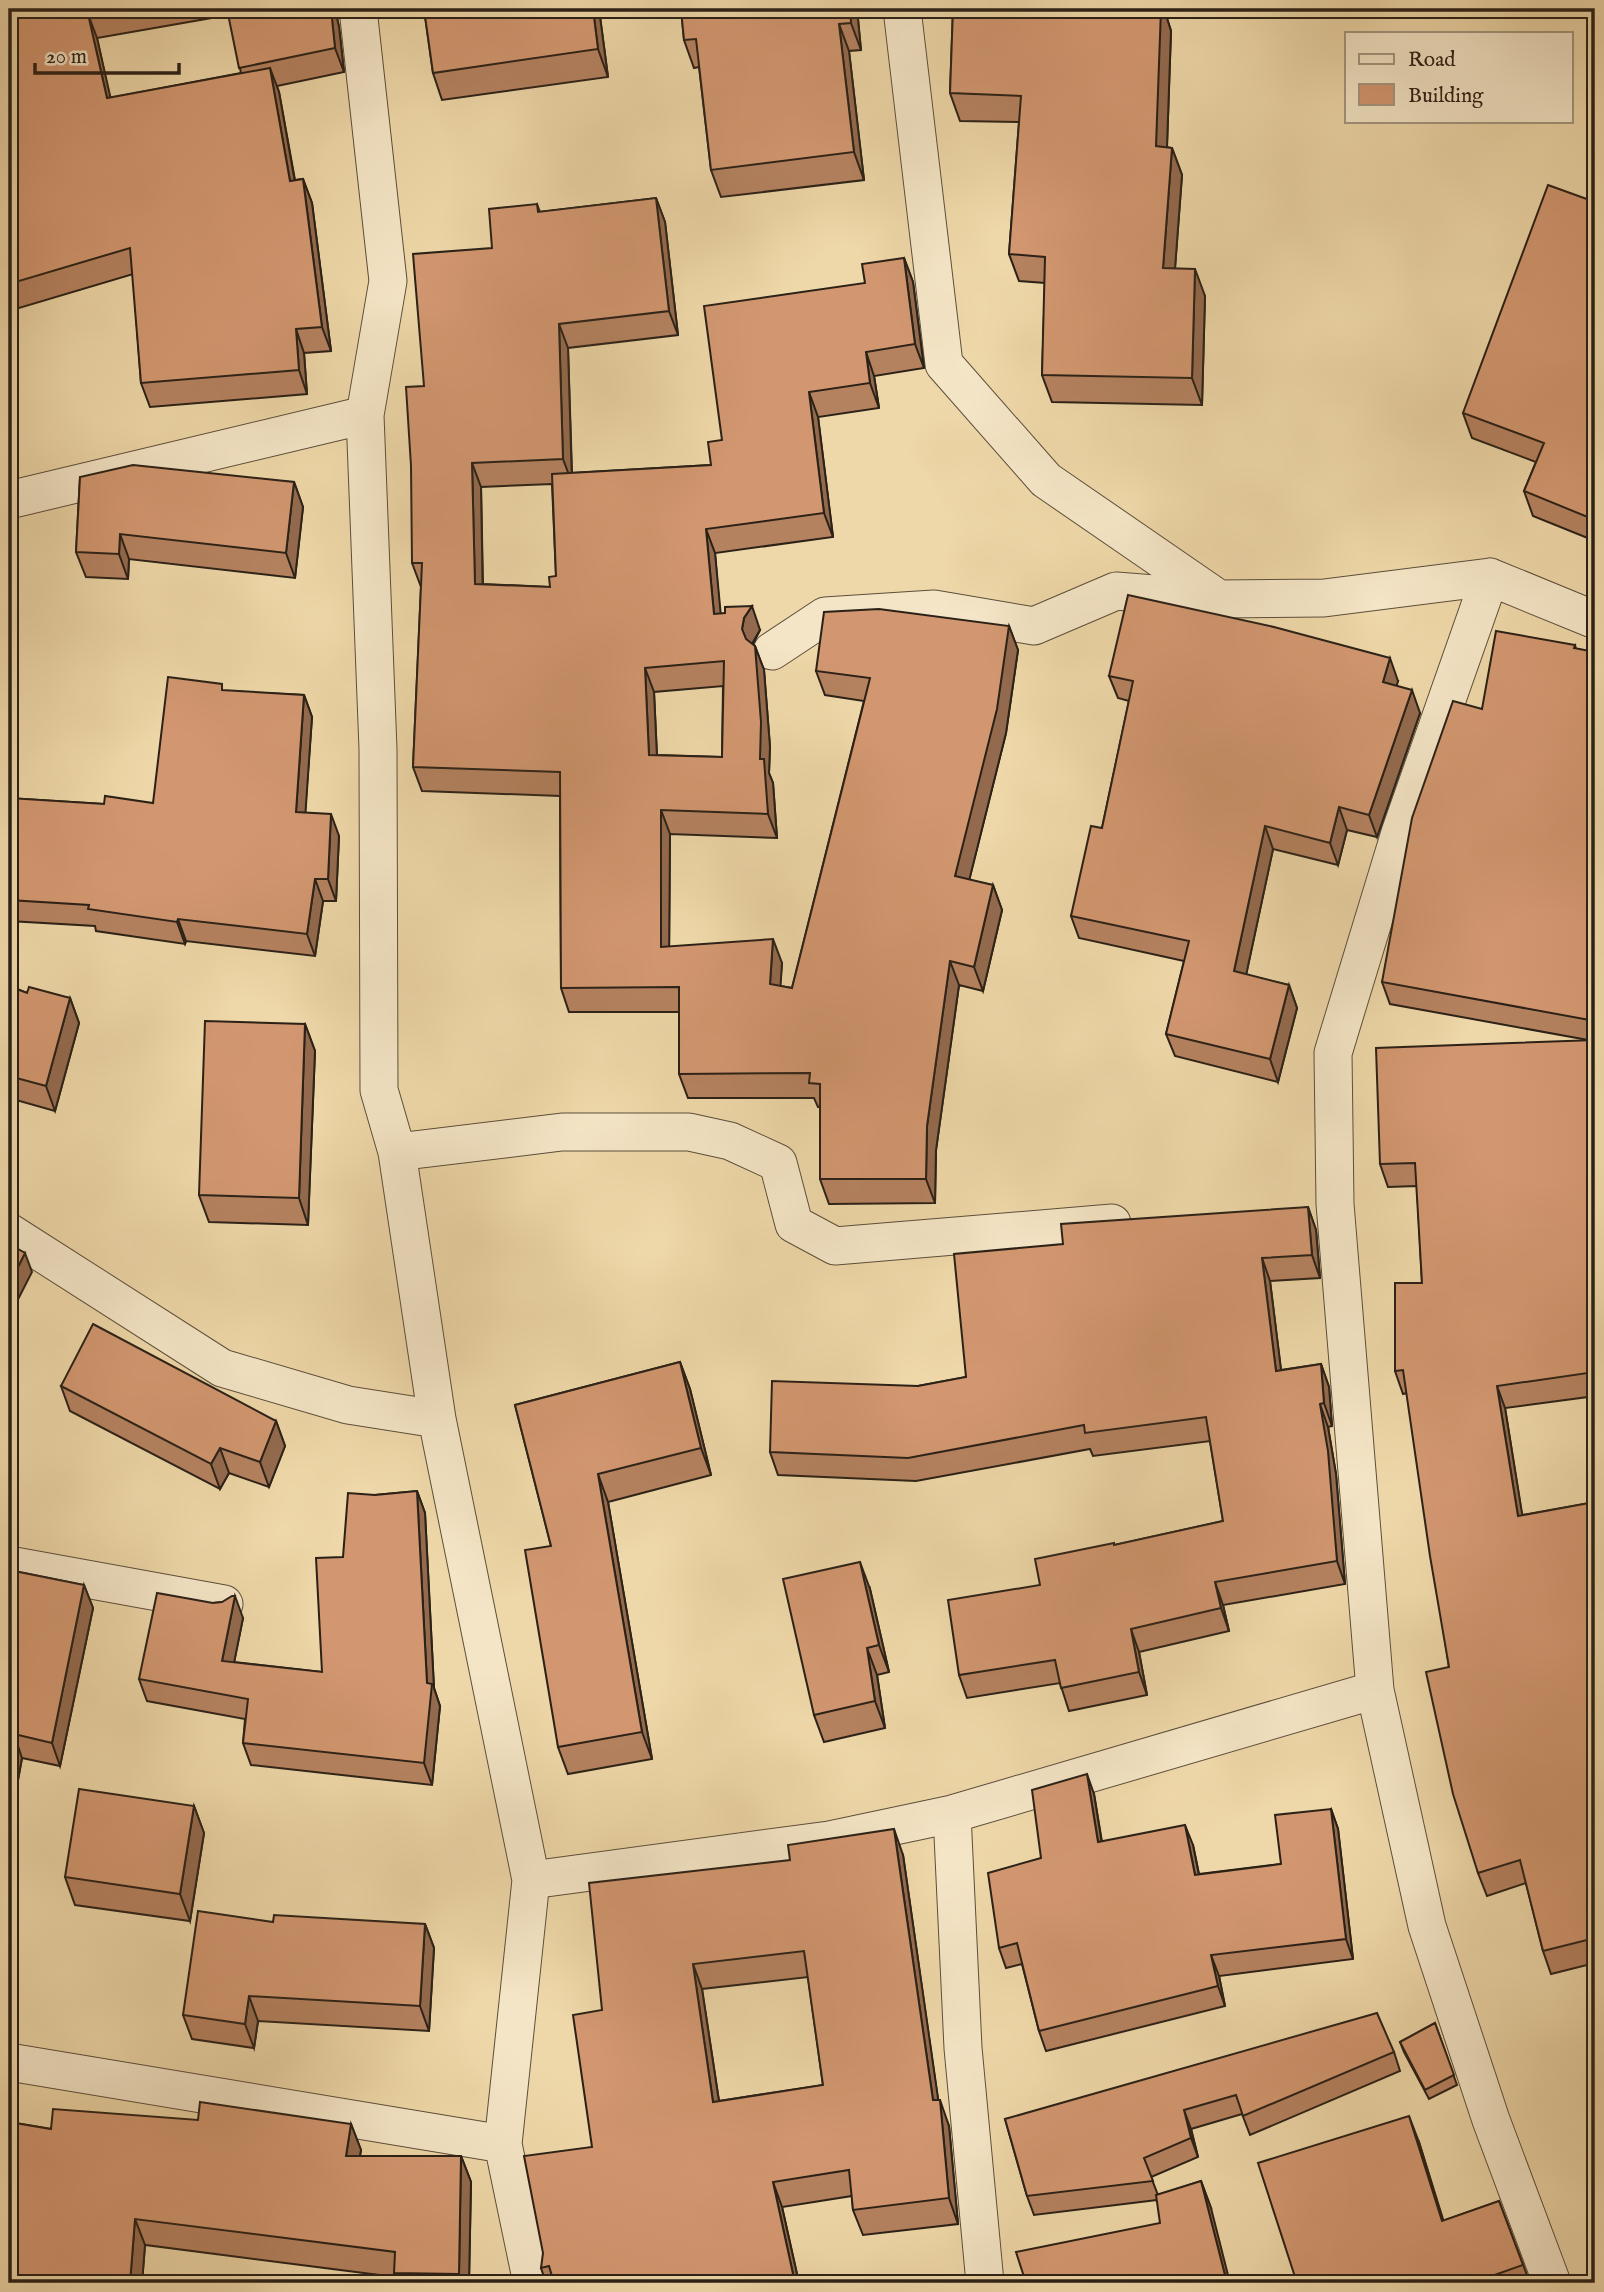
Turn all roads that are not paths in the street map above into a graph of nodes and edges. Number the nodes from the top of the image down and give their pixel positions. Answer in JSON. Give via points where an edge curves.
{"nodes":[{"id":1,"x":358,"y":9,"type":"edge"},
{"id":2,"x":902,"y":9,"type":"edge"},
{"id":3,"x":365,"y":415,"type":"junction"},
{"id":4,"x":9,"y":500,"type":"edge"},
{"id":5,"x":1490,"y":577,"type":"junction"},
{"id":6,"x":1219,"y":599,"type":"junction"},
{"id":7,"x":1595,"y":620,"type":"edge"},
{"id":8,"x":772,"y":650,"type":"dead end"},
{"id":9,"x":397,"y":1152,"type":"junction"},
{"id":10,"x":1141,"y":1221,"type":"edge"},
{"id":11,"x":9,"y":1232,"type":"edge"},
{"id":12,"x":437,"y":1419,"type":"junction"},
{"id":13,"x":9,"y":1564,"type":"edge"},
{"id":14,"x":224,"y":1604,"type":"edge"},
{"id":15,"x":1375,"y":1690,"type":"junction"},
{"id":16,"x":952,"y":1814,"type":"junction"},
{"id":17,"x":531,"y":1880,"type":"junction"},
{"id":18,"x":9,"y":2062,"type":"edge"},
{"id":19,"x":503,"y":2144,"type":"junction"},
{"id":20,"x":532,"y":2283,"type":"edge"},
{"id":21,"x":985,"y":2283,"type":"edge"},
{"id":22,"x":1552,"y":2283,"type":"edge"}],
"edges":[{"from":1,"to":3,"type":"street","via":[[388,281]]},
{"from":2,"to":6,"type":"street","via":[[944,364],[1046,480]]},
{"from":3,"to":4,"type":"street"},
{"from":3,"to":9,"type":"street","via":[[378,749],[379,1090]]},
{"from":5,"to":6,"type":"street","via":[[1324,598]]},
{"from":5,"to":7,"type":"street"},
{"from":5,"to":15,"type":"street","via":[[1400,833],[1333,1053],[1322,1205]]},
{"from":6,"to":8,"type":"street","via":[[1116,591],[1034,626],[934,609],[825,616]]},
{"from":9,"to":10,"type":"street","via":[[562,1132],[689,1132],[730,1141],[778,1163],[794,1224],[835,1246]]},
{"from":9,"to":12,"type":"street"},
{"from":11,"to":12,"type":"street","via":[[222,1368],[348,1405]]},
{"from":12,"to":17,"type":"street"},
{"from":13,"to":14,"type":"street"},
{"from":15,"to":16,"type":"street"},
{"from":15,"to":22,"type":"street","via":[[1427,1926],[1491,2120]]},
{"from":16,"to":17,"type":"street","via":[[829,1840]]},
{"from":16,"to":21,"type":"street","via":[[964,2048]]},
{"from":17,"to":19,"type":"street"},
{"from":18,"to":19,"type":"street"},
{"from":19,"to":20,"type":"street"}]}
